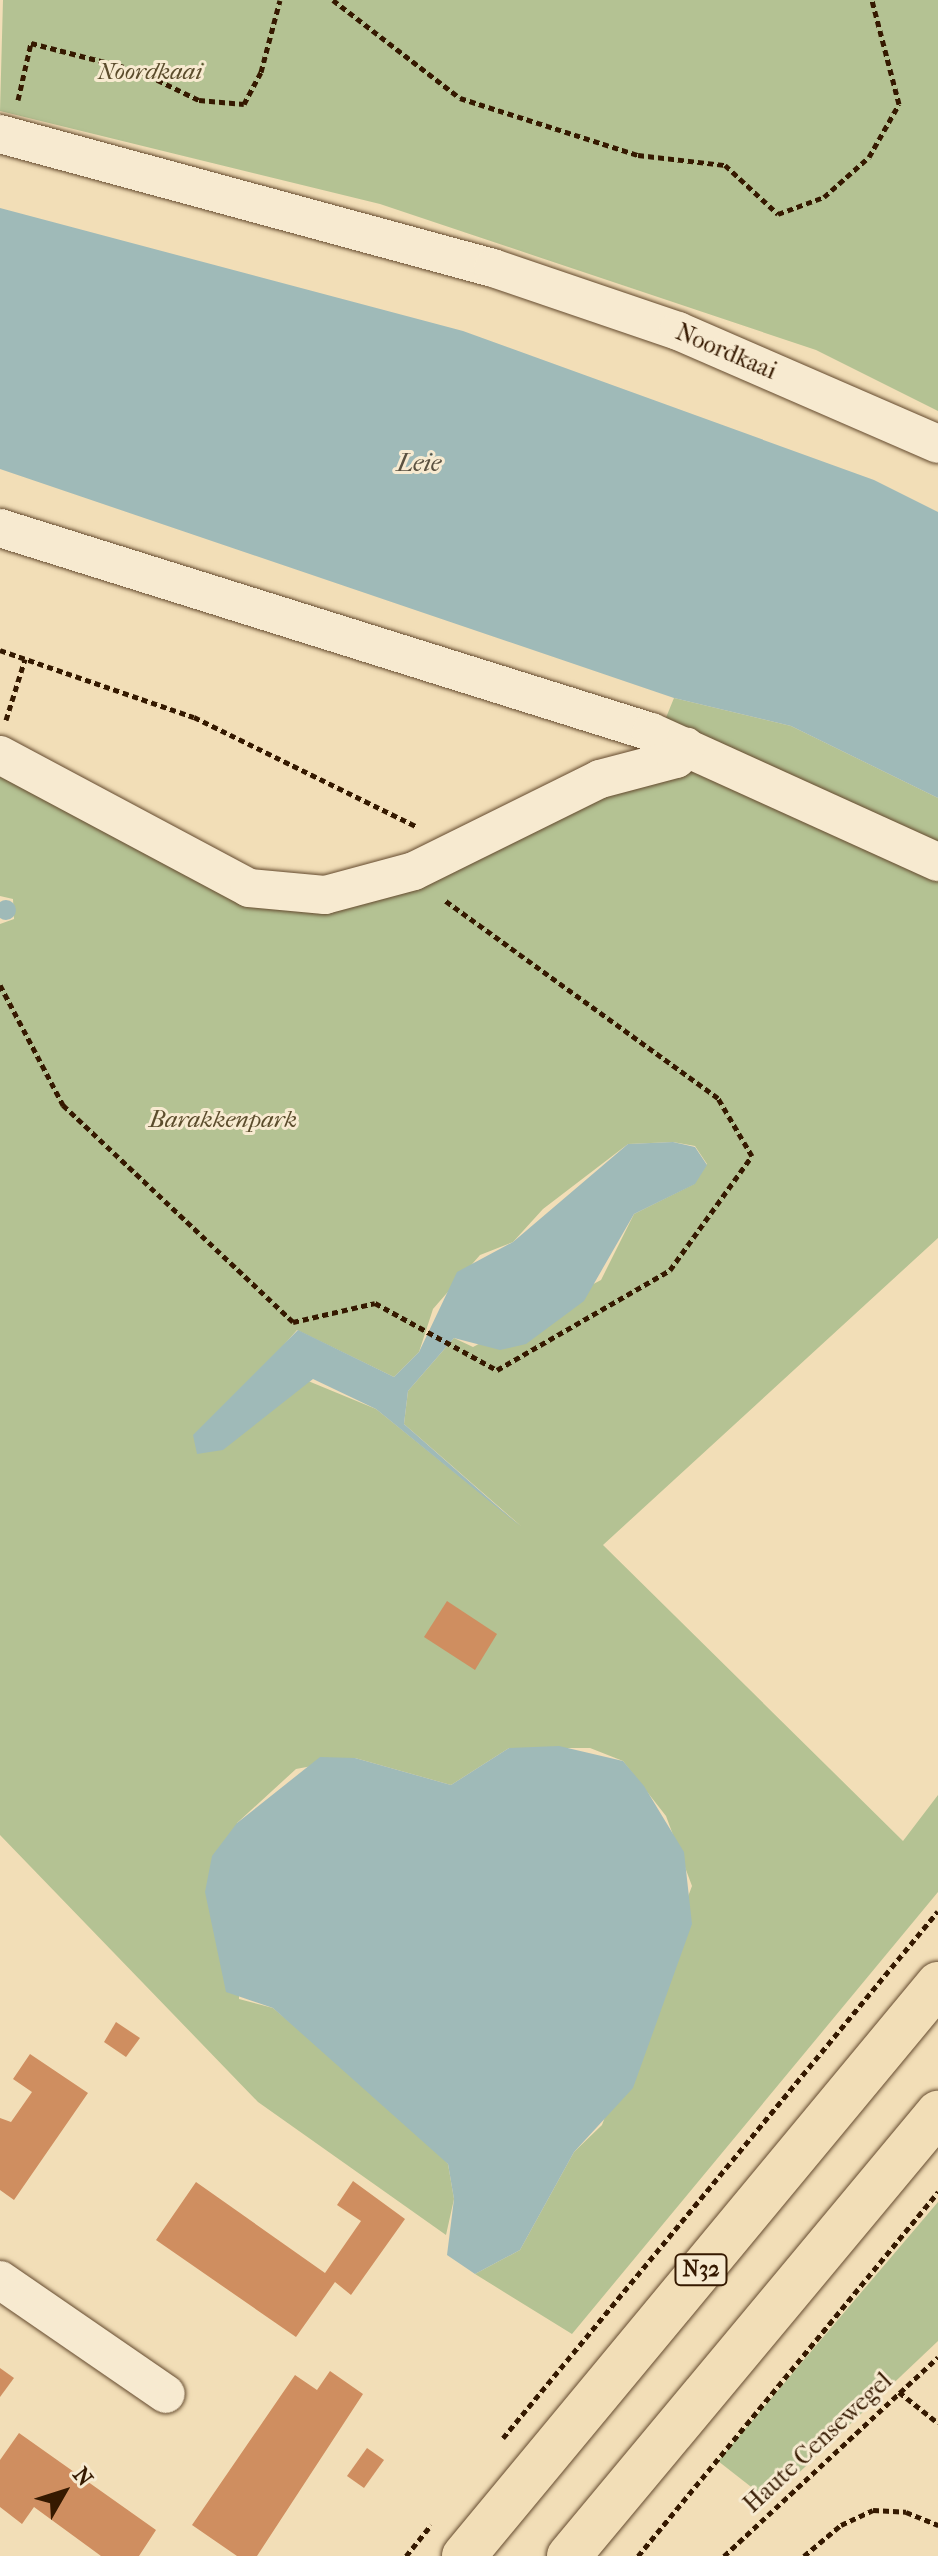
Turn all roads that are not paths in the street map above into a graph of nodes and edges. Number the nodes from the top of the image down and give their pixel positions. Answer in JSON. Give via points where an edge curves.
{"nodes":[{"id":1,"x":6,"y":135,"type":"edge"},
{"id":2,"x":938,"y":444,"type":"edge"},
{"id":3,"x":0,"y":528,"type":"edge"},
{"id":4,"x":686,"y":746,"type":"junction"},
{"id":5,"x":0,"y":755,"type":"edge"},
{"id":6,"x":938,"y":862,"type":"edge"},
{"id":7,"x":938,"y":1984,"type":"edge"},
{"id":8,"x":938,"y":2113,"type":"edge"},
{"id":9,"x":0,"y":2280,"type":"edge"},
{"id":10,"x":166,"y":2394,"type":"dead end"},
{"id":11,"x":464,"y":2556,"type":"edge"},
{"id":12,"x":569,"y":2556,"type":"edge"}],
"edges":[{"from":1,"to":2,"type":"street","name":"Noordkaai","via":[[493,268],[678,331]]},
{"from":3,"to":4,"type":"street"},
{"from":4,"to":5,"type":"street","via":[[676,759],[600,779],[372,886],[277,895],[187,859]]},
{"from":4,"to":6,"type":"street"},
{"from":7,"to":11,"type":"highway","number":"N32"},
{"from":8,"to":12,"type":"highway"},
{"from":9,"to":10,"type":"street"}]}
